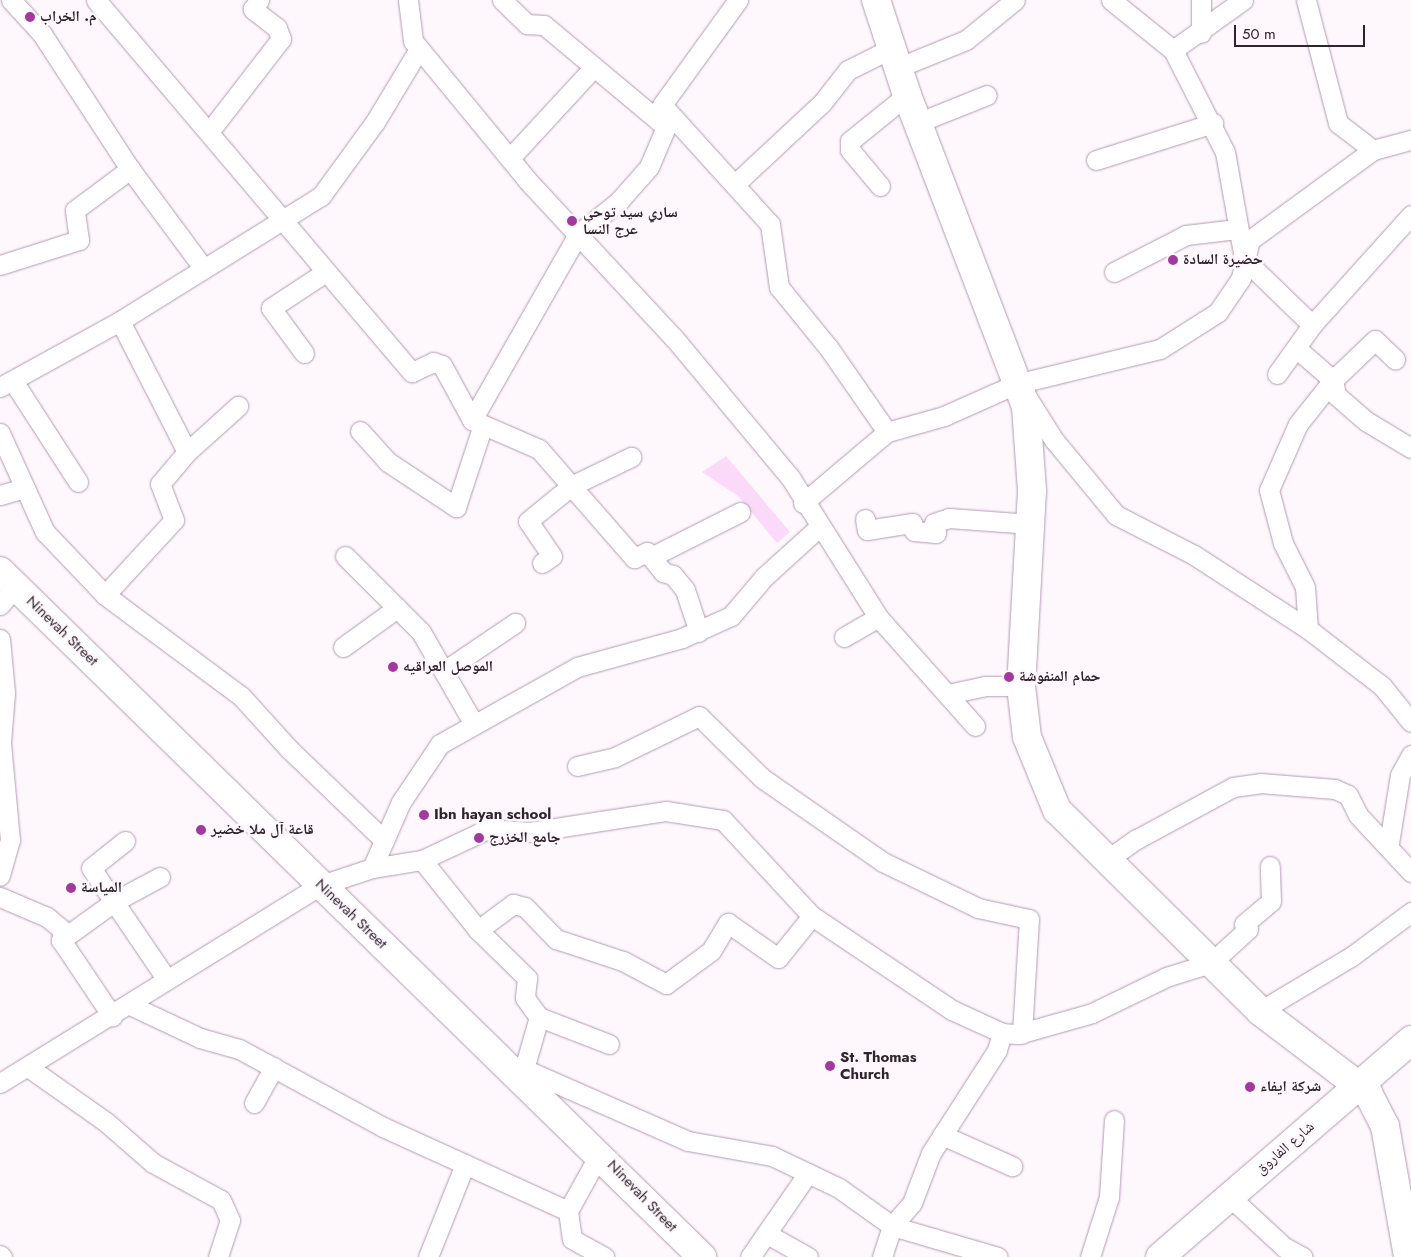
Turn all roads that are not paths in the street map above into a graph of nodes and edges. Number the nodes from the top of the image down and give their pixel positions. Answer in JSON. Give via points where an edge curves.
{"nodes":[{"id":1,"x":11,"y":0,"type":"edge"},
{"id":2,"x":96,"y":0,"type":"edge"},
{"id":3,"x":259,"y":0,"type":"edge"},
{"id":4,"x":408,"y":0,"type":"edge"},
{"id":5,"x":502,"y":0,"type":"edge"},
{"id":6,"x":738,"y":0,"type":"edge"},
{"id":7,"x":876,"y":0,"type":"edge"},
{"id":8,"x":1015,"y":0,"type":"edge"},
{"id":9,"x":1112,"y":0,"type":"edge"},
{"id":10,"x":1201,"y":0,"type":"edge"},
{"id":11,"x":1243,"y":0,"type":"edge"},
{"id":12,"x":1306,"y":0,"type":"edge"},
{"id":13,"x":1201,"y":33,"type":"junction"},
{"id":14,"x":419,"y":49,"type":"junction"},
{"id":15,"x":1173,"y":50,"type":"junction"},
{"id":16,"x":893,"y":58,"type":"junction"},
{"id":17,"x":593,"y":68,"type":"junction"},
{"id":18,"x":907,"y":95,"type":"junction"},
{"id":19,"x":987,"y":95,"type":"dead end"},
{"id":20,"x":662,"y":105,"type":"junction"},
{"id":21,"x":917,"y":123,"type":"junction"},
{"id":22,"x":1212,"y":123,"type":"junction"},
{"id":23,"x":666,"y":127,"type":"junction"},
{"id":24,"x":209,"y":132,"type":"junction"},
{"id":25,"x":1411,"y":140,"type":"edge"},
{"id":26,"x":1373,"y":150,"type":"junction"},
{"id":27,"x":510,"y":158,"type":"junction"},
{"id":28,"x":1096,"y":160,"type":"dead end"},
{"id":29,"x":130,"y":169,"type":"junction"},
{"id":30,"x":735,"y":184,"type":"junction"},
{"id":31,"x":880,"y":186,"type":"dead end"},
{"id":32,"x":1411,"y":215,"type":"edge"},
{"id":33,"x":282,"y":221,"type":"junction"},
{"id":34,"x":1237,"y":229,"type":"junction"},
{"id":35,"x":578,"y":234,"type":"junction"},
{"id":36,"x":1244,"y":259,"type":"junction"},
{"id":37,"x":0,"y":265,"type":"edge"},
{"id":38,"x":204,"y":269,"type":"junction"},
{"id":39,"x":1114,"y":272,"type":"dead end"},
{"id":40,"x":324,"y":273,"type":"junction"},
{"id":41,"x":120,"y":322,"type":"junction"},
{"id":42,"x":1312,"y":324,"type":"junction"},
{"id":43,"x":1296,"y":348,"type":"junction"},
{"id":44,"x":304,"y":353,"type":"dead end"},
{"id":45,"x":1396,"y":359,"type":"dead end"},
{"id":46,"x":1277,"y":374,"type":"dead end"},
{"id":47,"x":1333,"y":380,"type":"junction"},
{"id":48,"x":6,"y":384,"type":"edge"},
{"id":49,"x":1016,"y":384,"type":"junction"},
{"id":50,"x":238,"y":406,"type":"dead end"},
{"id":51,"x":478,"y":422,"type":"junction"},
{"id":52,"x":360,"y":431,"type":"dead end"},
{"id":53,"x":887,"y":432,"type":"junction"},
{"id":54,"x":0,"y":433,"type":"edge"},
{"id":55,"x":1411,"y":448,"type":"edge"},
{"id":56,"x":187,"y":452,"type":"junction"},
{"id":57,"x":631,"y":457,"type":"dead end"},
{"id":58,"x":78,"y":482,"type":"dead end"},
{"id":59,"x":571,"y":486,"type":"junction"},
{"id":60,"x":25,"y":488,"type":"junction"},
{"id":61,"x":0,"y":495,"type":"edge"},
{"id":62,"x":804,"y":503,"type":"junction"},
{"id":63,"x":740,"y":512,"type":"dead end"},
{"id":64,"x":866,"y":519,"type":"dead end"},
{"id":65,"x":1031,"y":524,"type":"junction"},
{"id":66,"x":818,"y":528,"type":"junction"},
{"id":67,"x":345,"y":556,"type":"dead end"},
{"id":68,"x":651,"y":557,"type":"junction"},
{"id":69,"x":542,"y":563,"type":"dead end"},
{"id":70,"x":5,"y":588,"type":"edge"},
{"id":71,"x":105,"y":595,"type":"junction"},
{"id":72,"x":397,"y":608,"type":"junction"},
{"id":73,"x":878,"y":617,"type":"junction"},
{"id":74,"x":515,"y":623,"type":"dead end"},
{"id":75,"x":1308,"y":629,"type":"junction"},
{"id":76,"x":699,"y":632,"type":"junction"},
{"id":77,"x":844,"y":636,"type":"dead end"},
{"id":78,"x":0,"y":639,"type":"edge"},
{"id":79,"x":343,"y":647,"type":"dead end"},
{"id":80,"x":444,"y":671,"type":"junction"},
{"id":81,"x":1021,"y":686,"type":"junction"},
{"id":82,"x":948,"y":694,"type":"junction"},
{"id":83,"x":1411,"y":722,"type":"edge"},
{"id":84,"x":474,"y":724,"type":"junction"},
{"id":85,"x":975,"y":726,"type":"dead end"},
{"id":86,"x":1411,"y":755,"type":"edge"},
{"id":87,"x":577,"y":766,"type":"dead end"},
{"id":88,"x":384,"y":840,"type":"junction"},
{"id":89,"x":125,"y":841,"type":"dead end"},
{"id":90,"x":1389,"y":843,"type":"junction"},
{"id":91,"x":422,"y":860,"type":"junction"},
{"id":92,"x":1105,"y":861,"type":"junction"},
{"id":93,"x":1270,"y":866,"type":"dead end"},
{"id":94,"x":372,"y":868,"type":"junction"},
{"id":95,"x":1411,"y":872,"type":"edge"},
{"id":96,"x":0,"y":876,"type":"edge"},
{"id":97,"x":160,"y":877,"type":"dead end"},
{"id":98,"x":321,"y":885,"type":"junction"},
{"id":99,"x":0,"y":897,"type":"edge"},
{"id":100,"x":115,"y":900,"type":"junction"},
{"id":101,"x":1411,"y":912,"type":"edge"},
{"id":102,"x":812,"y":916,"type":"junction"},
{"id":103,"x":478,"y":930,"type":"junction"},
{"id":104,"x":61,"y":940,"type":"junction"},
{"id":105,"x":1211,"y":963,"type":"junction"},
{"id":106,"x":167,"y":980,"type":"junction"},
{"id":107,"x":132,"y":1006,"type":"junction"},
{"id":108,"x":1260,"y":1012,"type":"junction"},
{"id":109,"x":112,"y":1016,"type":"junction"},
{"id":110,"x":539,"y":1017,"type":"junction"},
{"id":111,"x":1002,"y":1033,"type":"junction"},
{"id":112,"x":1022,"y":1034,"type":"junction"},
{"id":113,"x":1411,"y":1040,"type":"edge"},
{"id":114,"x":609,"y":1044,"type":"dead end"},
{"id":115,"x":28,"y":1067,"type":"junction"},
{"id":116,"x":274,"y":1068,"type":"junction"},
{"id":117,"x":519,"y":1070,"type":"junction"},
{"id":118,"x":0,"y":1083,"type":"edge"},
{"id":119,"x":1359,"y":1085,"type":"junction"},
{"id":120,"x":254,"y":1103,"type":"dead end"},
{"id":121,"x":1114,"y":1120,"type":"dead end"},
{"id":122,"x":942,"y":1135,"type":"junction"},
{"id":123,"x":600,"y":1154,"type":"junction"},
{"id":124,"x":464,"y":1164,"type":"junction"},
{"id":125,"x":1012,"y":1166,"type":"dead end"},
{"id":126,"x":808,"y":1173,"type":"junction"},
{"id":127,"x":1404,"y":1189,"type":"edge"},
{"id":128,"x":1230,"y":1196,"type":"junction"},
{"id":129,"x":568,"y":1211,"type":"junction"},
{"id":130,"x":892,"y":1226,"type":"junction"},
{"id":131,"x":767,"y":1234,"type":"junction"},
{"id":132,"x":1280,"y":1252,"type":"edge"},
{"id":133,"x":690,"y":1253,"type":"edge"},
{"id":134,"x":218,"y":1257,"type":"edge"},
{"id":135,"x":428,"y":1257,"type":"edge"},
{"id":136,"x":604,"y":1257,"type":"edge"},
{"id":137,"x":750,"y":1257,"type":"edge"},
{"id":138,"x":808,"y":1257,"type":"edge"},
{"id":139,"x":882,"y":1257,"type":"edge"},
{"id":140,"x":998,"y":1257,"type":"edge"},
{"id":141,"x":1090,"y":1257,"type":"edge"},
{"id":142,"x":1160,"y":1257,"type":"edge"},
{"id":143,"x":1303,"y":1257,"type":"edge"},
{"id":144,"x":1408,"y":1257,"type":"edge"}],
"edges":[{"from":1,"to":29,"type":"street","via":[[42,34]]},
{"from":2,"to":24,"type":"street"},
{"from":3,"to":24,"type":"street","via":[[253,9],[277,28],[281,39]]},
{"from":4,"to":14,"type":"street","via":[[413,41]]},
{"from":5,"to":17,"type":"street","via":[[527,24],[544,25]]},
{"from":6,"to":20,"type":"street"},
{"from":7,"to":16,"type":"main road"},
{"from":8,"to":16,"type":"street","via":[[966,40]]},
{"from":9,"to":15,"type":"street"},
{"from":10,"to":13,"type":"street"},
{"from":11,"to":13,"type":"street"},
{"from":12,"to":26,"type":"street","via":[[1338,123]]},
{"from":13,"to":15,"type":"street"},
{"from":14,"to":27,"type":"street"},
{"from":14,"to":33,"type":"street","via":[[375,122],[322,196]]},
{"from":15,"to":22,"type":"street"},
{"from":16,"to":18,"type":"main road"},
{"from":16,"to":30,"type":"street","via":[[848,70],[822,103]]},
{"from":17,"to":23,"type":"street"},
{"from":17,"to":27,"type":"street"},
{"from":18,"to":21,"type":"main road"},
{"from":18,"to":31,"type":"street","via":[[850,141],[850,150]]},
{"from":19,"to":21,"type":"street"},
{"from":20,"to":23,"type":"street"},
{"from":20,"to":30,"type":"street"},
{"from":21,"to":49,"type":"main road"},
{"from":22,"to":28,"type":"street"},
{"from":22,"to":34,"type":"street","via":[[1225,152]]},
{"from":23,"to":35,"type":"street","via":[[648,167],[619,201]]},
{"from":24,"to":33,"type":"street"},
{"from":25,"to":26,"type":"street"},
{"from":26,"to":36,"type":"street","via":[[1250,240]]},
{"from":27,"to":35,"type":"street"},
{"from":29,"to":37,"type":"street","via":[[75,210],[79,240]]},
{"from":29,"to":38,"type":"street"},
{"from":30,"to":53,"type":"street","via":[[770,224],[779,287],[828,347]]},
{"from":32,"to":42,"type":"street"},
{"from":33,"to":38,"type":"street"},
{"from":33,"to":40,"type":"street"},
{"from":34,"to":36,"type":"street"},
{"from":34,"to":39,"type":"street","via":[[1186,235]]},
{"from":35,"to":51,"type":"street"},
{"from":35,"to":62,"type":"street","via":[[674,338],[790,477]]},
{"from":36,"to":42,"type":"street"},
{"from":36,"to":49,"type":"street","via":[[1241,278],[1218,312],[1181,338],[1120,361]]},
{"from":38,"to":41,"type":"street"},
{"from":40,"to":44,"type":"street","via":[[271,308]]},
{"from":40,"to":51,"type":"street","via":[[412,372],[433,362],[442,364]]},
{"from":41,"to":48,"type":"street"},
{"from":41,"to":56,"type":"street"},
{"from":42,"to":43,"type":"street"},
{"from":43,"to":46,"type":"street"},
{"from":43,"to":47,"type":"street"},
{"from":45,"to":47,"type":"street","via":[[1375,340]]},
{"from":47,"to":55,"type":"street","via":[[1336,395],[1366,422]]},
{"from":47,"to":75,"type":"street","via":[[1298,424],[1269,490],[1283,543],[1305,588]]},
{"from":48,"to":58,"type":"street"},
{"from":49,"to":53,"type":"street","via":[[944,416]]},
{"from":49,"to":65,"type":"main road","via":[[1026,407]]},
{"from":49,"to":75,"type":"street","via":[[1037,407],[1054,440],[1087,484],[1116,515],[1194,555]]},
{"from":50,"to":56,"type":"street"},
{"from":51,"to":52,"type":"street","via":[[456,507],[388,462]]},
{"from":51,"to":59,"type":"street","via":[[539,449]]},
{"from":53,"to":62,"type":"street"},
{"from":54,"to":60,"type":"street"},
{"from":56,"to":71,"type":"street","via":[[160,484],[174,520]]},
{"from":57,"to":59,"type":"street"},
{"from":59,"to":68,"type":"street","via":[[634,558],[647,552]]},
{"from":59,"to":69,"type":"street","via":[[528,522],[552,556]]},
{"from":60,"to":61,"type":"street"},
{"from":60,"to":71,"type":"street","via":[[45,532]]},
{"from":62,"to":66,"type":"street"},
{"from":63,"to":68,"type":"street"},
{"from":64,"to":65,"type":"street","via":[[868,530],[912,523],[914,531],[936,533],[934,523],[949,518]]},
{"from":65,"to":81,"type":"main road"},
{"from":66,"to":73,"type":"street"},
{"from":66,"to":76,"type":"street","via":[[764,577],[731,616]]},
{"from":67,"to":72,"type":"street"},
{"from":68,"to":76,"type":"street","via":[[685,590]]},
{"from":70,"to":98,"type":"main road","name":"Ninevah Street"},
{"from":71,"to":88,"type":"street","via":[[241,696],[288,749]]},
{"from":72,"to":79,"type":"street"},
{"from":72,"to":80,"type":"street","via":[[421,632]]},
{"from":73,"to":77,"type":"street"},
{"from":73,"to":82,"type":"street"},
{"from":74,"to":80,"type":"street"},
{"from":75,"to":83,"type":"street","via":[[1382,686]]},
{"from":76,"to":84,"type":"street","via":[[577,668]]},
{"from":78,"to":96,"type":"street","via":[[5,693],[1,743],[10,840]]},
{"from":80,"to":84,"type":"street"},
{"from":81,"to":82,"type":"street","via":[[986,686]]},
{"from":81,"to":92,"type":"main road","via":[[1027,737],[1057,810]]},
{"from":82,"to":85,"type":"street"},
{"from":84,"to":88,"type":"street","via":[[440,744],[401,802]]},
{"from":86,"to":90,"type":"street","via":[[1400,775]]},
{"from":87,"to":112,"type":"street","via":[[615,758],[699,716],[762,778],[883,862],[978,908],[1028,919]]},
{"from":88,"to":94,"type":"street"},
{"from":89,"to":100,"type":"street","via":[[91,868]]},
{"from":90,"to":92,"type":"street","via":[[1358,815],[1348,795],[1335,789],[1260,783],[1233,786],[1136,838]]},
{"from":90,"to":95,"type":"street"},
{"from":91,"to":94,"type":"street"},
{"from":91,"to":102,"type":"street","via":[[488,829],[529,832],[666,811],[710,816],[723,820]]},
{"from":91,"to":103,"type":"street"},
{"from":92,"to":105,"type":"main road"},
{"from":93,"to":105,"type":"street","via":[[1271,901],[1244,924],[1248,929]]},
{"from":94,"to":98,"type":"street"},
{"from":97,"to":100,"type":"street"},
{"from":98,"to":106,"type":"street"},
{"from":98,"to":117,"type":"main road","name":"Ninevah Street"},
{"from":99,"to":104,"type":"street","via":[[47,916],[66,933]]},
{"from":100,"to":104,"type":"street"},
{"from":100,"to":106,"type":"street"},
{"from":101,"to":108,"type":"street","via":[[1352,956]]},
{"from":102,"to":103,"type":"street","via":[[778,958],[728,923],[711,951],[666,984],[623,961],[556,939],[513,904]]},
{"from":102,"to":111,"type":"street","via":[[952,1010]]},
{"from":103,"to":110,"type":"street","via":[[527,978],[525,998]]},
{"from":104,"to":109,"type":"street"},
{"from":105,"to":108,"type":"main road"},
{"from":105,"to":112,"type":"street","via":[[1166,977],[1092,1013]]},
{"from":106,"to":107,"type":"street"},
{"from":107,"to":109,"type":"street"},
{"from":107,"to":116,"type":"street"},
{"from":108,"to":119,"type":"main road"},
{"from":109,"to":115,"type":"street"},
{"from":110,"to":114,"type":"street"},
{"from":110,"to":117,"type":"street"},
{"from":111,"to":112,"type":"street"},
{"from":111,"to":122,"type":"street","via":[[997,1050]]},
{"from":113,"to":119,"type":"main road","name":"شارع الفاروق"},
{"from":115,"to":118,"type":"street"},
{"from":115,"to":134,"type":"street","via":[[106,1122],[153,1163],[221,1200],[230,1220]]},
{"from":116,"to":120,"type":"street"},
{"from":116,"to":124,"type":"street","via":[[322,1097]]},
{"from":117,"to":123,"type":"main road","name":"Ninevah Street"},
{"from":117,"to":126,"type":"street","via":[[688,1141],[772,1156]]},
{"from":119,"to":127,"type":"main road","via":[[1381,1114]]},
{"from":119,"to":128,"type":"main road","name":"شارع الفاروق"},
{"from":121,"to":141,"type":"street","via":[[1109,1198]]},
{"from":122,"to":125,"type":"street"},
{"from":122,"to":130,"type":"street","via":[[912,1203]]},
{"from":123,"to":129,"type":"street"},
{"from":123,"to":133,"type":"main road","name":"Ninevah Street"},
{"from":124,"to":129,"type":"street"},
{"from":124,"to":135,"type":"street"},
{"from":126,"to":130,"type":"street","via":[[839,1188]]},
{"from":126,"to":131,"type":"street"},
{"from":127,"to":144,"type":"main road"},
{"from":128,"to":132,"type":"street"},
{"from":128,"to":142,"type":"main road","name":"شارع الفاروق"},
{"from":129,"to":136,"type":"street","via":[[572,1239]]},
{"from":130,"to":139,"type":"street"},
{"from":130,"to":140,"type":"street"},
{"from":131,"to":137,"type":"street"},
{"from":131,"to":138,"type":"street"},
{"from":132,"to":143,"type":"street"}]}
